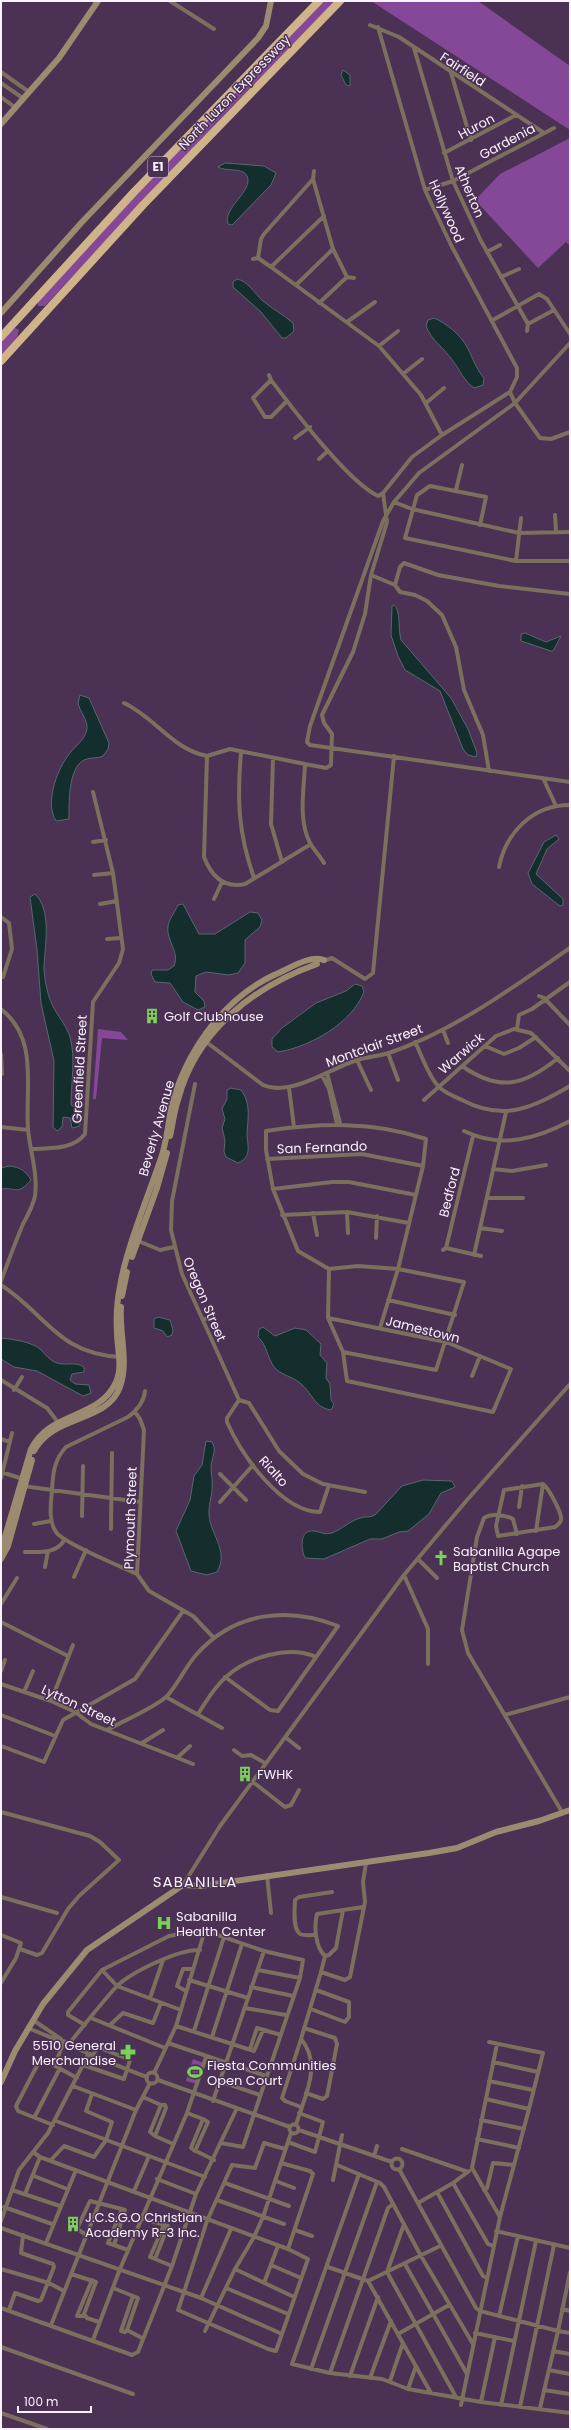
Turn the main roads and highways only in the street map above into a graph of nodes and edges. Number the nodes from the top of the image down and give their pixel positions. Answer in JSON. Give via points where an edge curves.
{"nodes":[{"id":1,"x":319,"y":1,"type":"edge"},
{"id":2,"x":340,"y":1,"type":"edge"},
{"id":3,"x":1,"y":337,"type":"edge"},
{"id":4,"x":1,"y":361,"type":"edge"}],
"edges":[{"from":1,"to":3,"type":"highway","name":"North Luzon Expressway","number":"E1","via":[[134,192]]},
{"from":2,"to":4,"type":"highway","name":"North Luzon Expressway","number":"E1","via":[[143,204]]}]}
